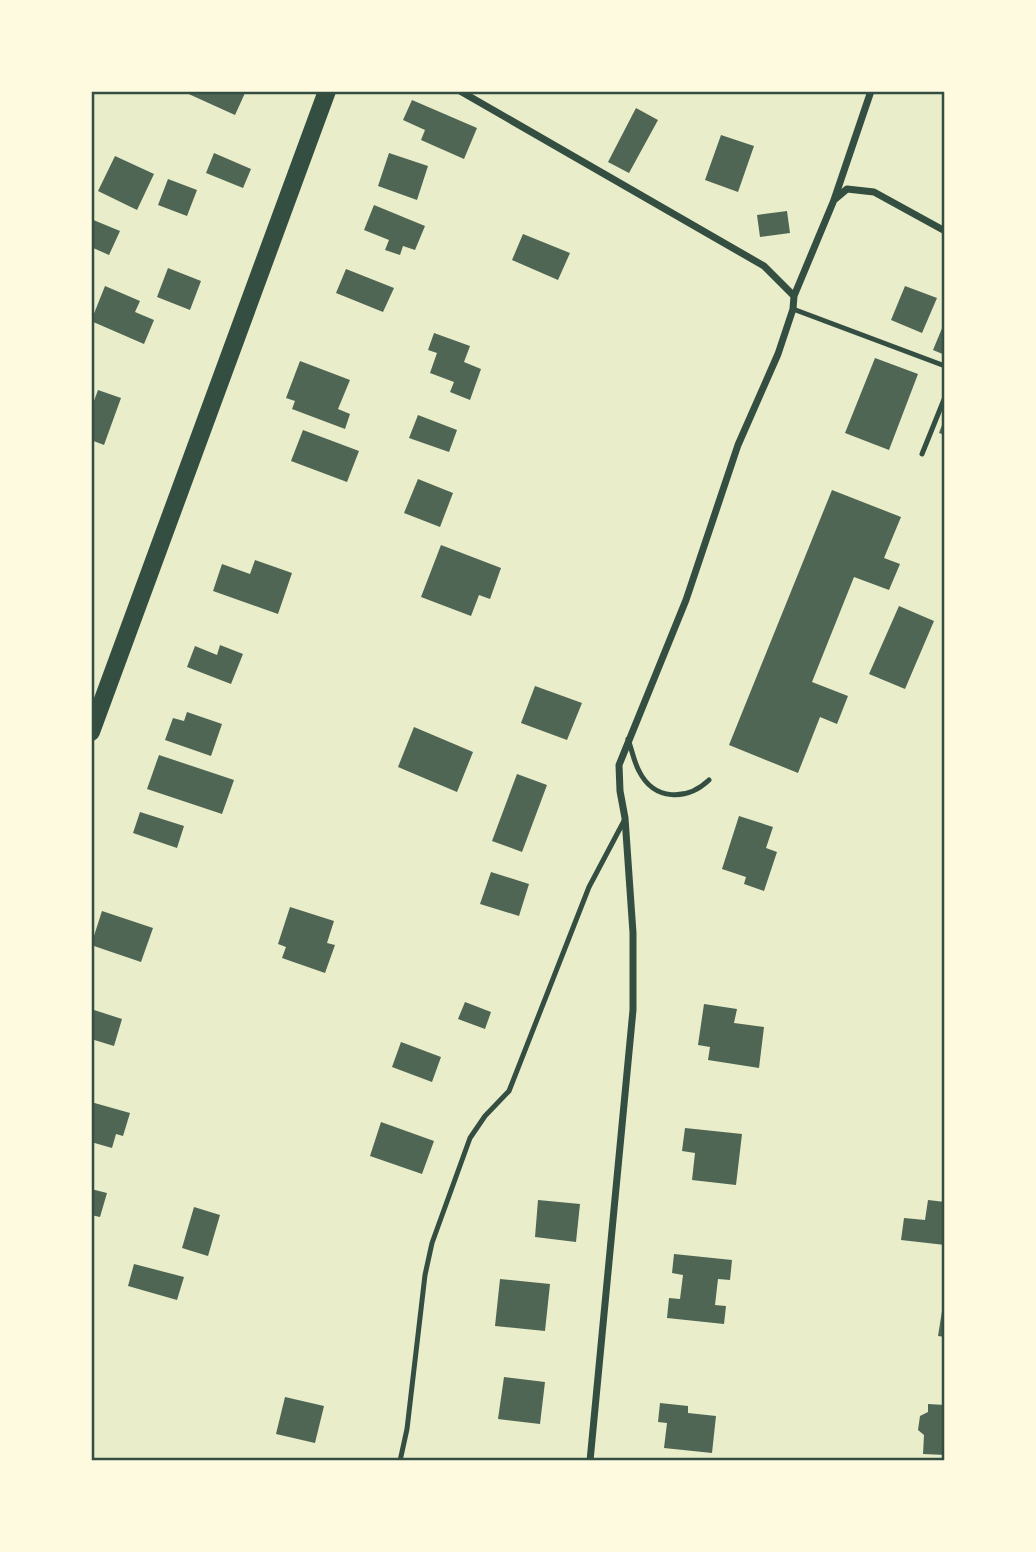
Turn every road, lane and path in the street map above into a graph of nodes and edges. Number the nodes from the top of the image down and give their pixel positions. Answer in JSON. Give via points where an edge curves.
{"nodes":[{"id":1,"x":327,"y":91,"type":"edge"},
{"id":2,"x":460,"y":91,"type":"edge"},
{"id":3,"x":871,"y":91,"type":"edge"},
{"id":4,"x":834,"y":200,"type":"junction"},
{"id":5,"x":945,"y":230,"type":"edge"},
{"id":6,"x":794,"y":296,"type":"junction"},
{"id":7,"x":793,"y":309,"type":"junction"},
{"id":8,"x":945,"y":366,"type":"edge"},
{"id":9,"x":945,"y":397,"type":"edge"},
{"id":10,"x":922,"y":454,"type":"dead end"},
{"id":11,"x":91,"y":732,"type":"edge"},
{"id":12,"x":628,"y":740,"type":"junction"},
{"id":13,"x":709,"y":780,"type":"dead end"},
{"id":14,"x":625,"y":818,"type":"junction"},
{"id":15,"x":400,"y":1461,"type":"edge"},
{"id":16,"x":590,"y":1461,"type":"edge"}],
"edges":[{"from":1,"to":11,"type":"main road"},
{"from":2,"to":6,"type":"street","via":[[764,266]]},
{"from":3,"to":4,"type":"street"},
{"from":4,"to":5,"type":"street","via":[[847,189],[874,192]]},
{"from":4,"to":6,"type":"street"},
{"from":6,"to":7,"type":"street"},
{"from":7,"to":8,"type":"lane"},
{"from":7,"to":12,"type":"street","via":[[738,444],[672,636]]},
{"from":9,"to":10,"type":"lane"},
{"from":12,"to":13,"type":"lane","via":[[640,773],[652,788],[685,795]]},
{"from":12,"to":14,"type":"street","via":[[619,765]]},
{"from":14,"to":15,"type":"lane","via":[[589,887],[509,1091],[470,1138],[432,1243]]},
{"from":14,"to":16,"type":"street","via":[[633,1010]]}]}
